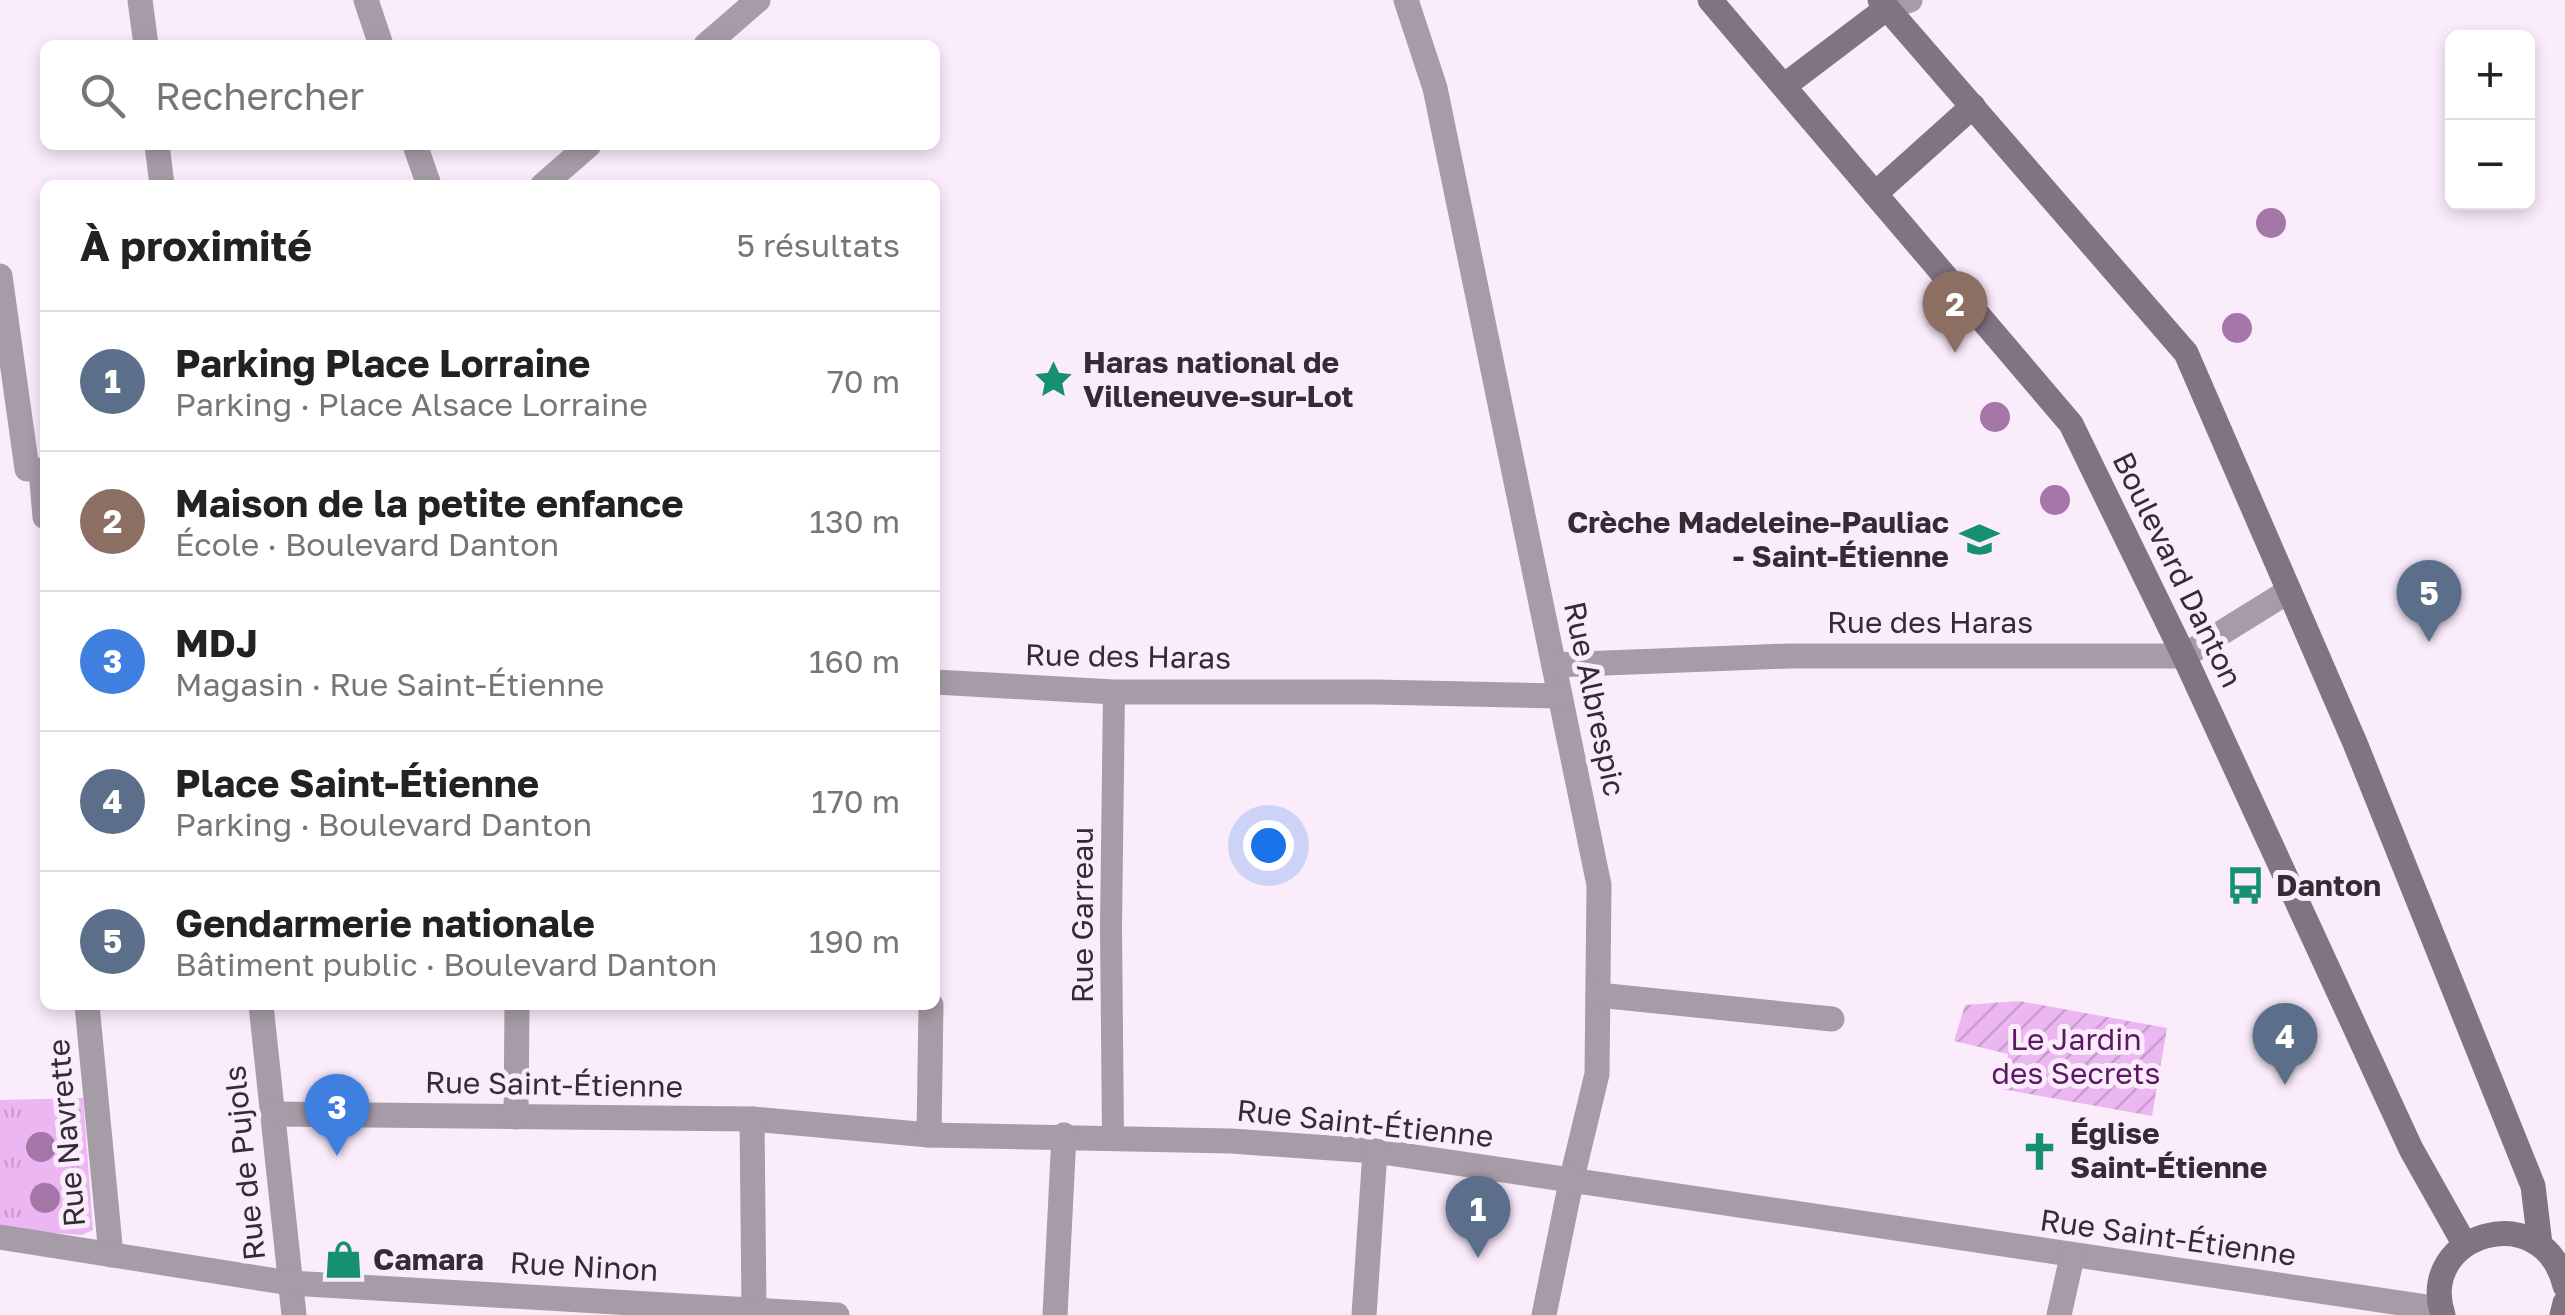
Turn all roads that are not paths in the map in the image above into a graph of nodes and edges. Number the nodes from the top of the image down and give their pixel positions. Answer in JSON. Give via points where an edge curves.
{"nodes":[{"id":1,"x":140,"y":0,"type":"edge"},
{"id":2,"x":366,"y":0,"type":"edge"},
{"id":3,"x":758,"y":0,"type":"edge"},
{"id":4,"x":1406,"y":0,"type":"edge"},
{"id":5,"x":1710,"y":0,"type":"edge"},
{"id":6,"x":1892,"y":2,"type":"edge"},
{"id":7,"x":145,"y":40,"type":"edge"},
{"id":8,"x":380,"y":40,"type":"edge"},
{"id":9,"x":712,"y":40,"type":"edge"},
{"id":10,"x":1784,"y":86,"type":"junction"},
{"id":11,"x":1972,"y":106,"type":"junction"},
{"id":12,"x":158,"y":150,"type":"edge"},
{"id":13,"x":417,"y":150,"type":"edge"},
{"id":14,"x":584,"y":150,"type":"edge"},
{"id":15,"x":161,"y":180,"type":"edge"},
{"id":16,"x":427,"y":180,"type":"edge"},
{"id":17,"x":549,"y":180,"type":"edge"},
{"id":18,"x":1875,"y":194,"type":"junction"},
{"id":19,"x":0,"y":276,"type":"edge"},
{"id":20,"x":0,"y":465,"type":"edge"},
{"id":21,"x":38,"y":470,"type":"edge"},
{"id":22,"x":2289,"y":591,"type":"junction"},
{"id":23,"x":2184,"y":656,"type":"junction"},
{"id":24,"x":1554,"y":665,"type":"junction"},
{"id":25,"x":940,"y":682,"type":"edge"},
{"id":26,"x":1114,"y":692,"type":"junction"},
{"id":27,"x":1560,"y":696,"type":"junction"},
{"id":28,"x":1598,"y":995,"type":"junction"},
{"id":29,"x":87,"y":1010,"type":"edge"},
{"id":30,"x":261,"y":1010,"type":"edge"},
{"id":31,"x":516,"y":1010,"type":"edge"},
{"id":32,"x":931,"y":1010,"type":"edge"},
{"id":33,"x":1832,"y":1019,"type":"dead end"},
{"id":34,"x":274,"y":1114,"type":"junction"},
{"id":35,"x":516,"y":1117,"type":"junction"},
{"id":36,"x":752,"y":1119,"type":"junction"},
{"id":37,"x":930,"y":1135,"type":"junction"},
{"id":38,"x":1064,"y":1135,"type":"junction"},
{"id":39,"x":1114,"y":1137,"type":"junction"},
{"id":40,"x":1375,"y":1151,"type":"junction"},
{"id":41,"x":1565,"y":1181,"type":"junction"},
{"id":42,"x":0,"y":1237,"type":"edge"},
{"id":43,"x":2540,"y":1244,"type":"junction"},
{"id":44,"x":2465,"y":1245,"type":"junction"},
{"id":45,"x":111,"y":1255,"type":"junction"},
{"id":46,"x":2072,"y":1256,"type":"junction"},
{"id":47,"x":290,"y":1283,"type":"junction"},
{"id":48,"x":2565,"y":1286,"type":"edge"},
{"id":49,"x":2565,"y":1303,"type":"edge"},
{"id":50,"x":754,"y":1309,"type":"junction"},
{"id":51,"x":2442,"y":1312,"type":"edge"},
{"id":52,"x":294,"y":1315,"type":"edge"},
{"id":53,"x":837,"y":1315,"type":"edge"},
{"id":54,"x":1056,"y":1315,"type":"edge"},
{"id":55,"x":1364,"y":1315,"type":"edge"},
{"id":56,"x":1544,"y":1315,"type":"edge"},
{"id":57,"x":2059,"y":1315,"type":"edge"},
{"id":58,"x":2562,"y":1315,"type":"edge"}],
"edges":[{"from":1,"to":7,"type":"street"},
{"from":2,"to":8,"type":"street"},
{"from":3,"to":9,"type":"street"},
{"from":4,"to":24,"type":"street","name":"Rue Albrespic","via":[[1435,88]]},
{"from":5,"to":10,"type":"main road","name":"Boulevard Danton"},
{"from":6,"to":10,"type":"main road"},
{"from":6,"to":11,"type":"main road"},
{"from":10,"to":18,"type":"main road","name":"Boulevard Danton"},
{"from":11,"to":18,"type":"main road"},
{"from":11,"to":22,"type":"main road","via":[[2186,353]]},
{"from":12,"to":15,"type":"street"},
{"from":13,"to":16,"type":"street"},
{"from":14,"to":17,"type":"street"},
{"from":18,"to":23,"type":"main road","name":"Boulevard Danton","via":[[2071,424]]},
{"from":19,"to":21,"type":"street"},
{"from":20,"to":21,"type":"street"},
{"from":22,"to":23,"type":"street"},
{"from":22,"to":43,"type":"main road","via":[[2533,1186]]},
{"from":23,"to":24,"type":"street","name":"Rue des Haras","via":[[1788,656]]},
{"from":23,"to":44,"type":"main road","name":"Boulevard Danton","via":[[2410,1149]]},
{"from":24,"to":27,"type":"street","name":"Rue Albrespic"},
{"from":25,"to":26,"type":"street","name":"Rue des Haras"},
{"from":26,"to":27,"type":"street","name":"Rue des Haras"},
{"from":26,"to":39,"type":"lane","name":"Rue Garreau"},
{"from":27,"to":28,"type":"street","name":"Rue Albrespic","via":[[1599,885]]},
{"from":28,"to":33,"type":"street"},
{"from":28,"to":41,"type":"street","name":"Rue Albrespic","via":[[1596,1074]]},
{"from":29,"to":45,"type":"street","name":"Rue Navrette"},
{"from":30,"to":34,"type":"street","name":"Rue de Pujols"},
{"from":31,"to":35,"type":"street"},
{"from":32,"to":37,"type":"street"},
{"from":34,"to":35,"type":"street","name":"Rue Saint-Étienne"},
{"from":34,"to":47,"type":"street","name":"Rue de Pujols"},
{"from":35,"to":36,"type":"street","name":"Rue Saint-Étienne"},
{"from":36,"to":37,"type":"street","name":"Rue Saint-Étienne"},
{"from":36,"to":50,"type":"street"},
{"from":37,"to":38,"type":"street","name":"Rue Saint-Étienne"},
{"from":38,"to":39,"type":"street","name":"Rue Saint-Étienne"},
{"from":38,"to":54,"type":"street"},
{"from":39,"to":40,"type":"street","name":"Rue Saint-Étienne"},
{"from":40,"to":41,"type":"street","name":"Rue Saint-Étienne"},
{"from":40,"to":55,"type":"street"},
{"from":41,"to":46,"type":"street","name":"Rue Saint-Étienne"},
{"from":41,"to":56,"type":"street","name":"Rue Albrespic"},
{"from":42,"to":45,"type":"street","name":"Rue Ninon"},
{"from":43,"to":44,"type":"main road","via":[[2502,1232]]},
{"from":43,"to":48,"type":"main road"},
{"from":44,"to":51,"type":"main road","via":[[2443,1274]]},
{"from":45,"to":47,"type":"street","name":"Rue Ninon"},
{"from":46,"to":51,"type":"street","name":"Rue Saint-Étienne"},
{"from":46,"to":57,"type":"street"},
{"from":47,"to":50,"type":"street","name":"Rue Ninon"},
{"from":47,"to":52,"type":"street","name":"Rue de Pujols"},
{"from":49,"to":58,"type":"main road"},
{"from":50,"to":53,"type":"street","name":"Rue Ninon"}]}
